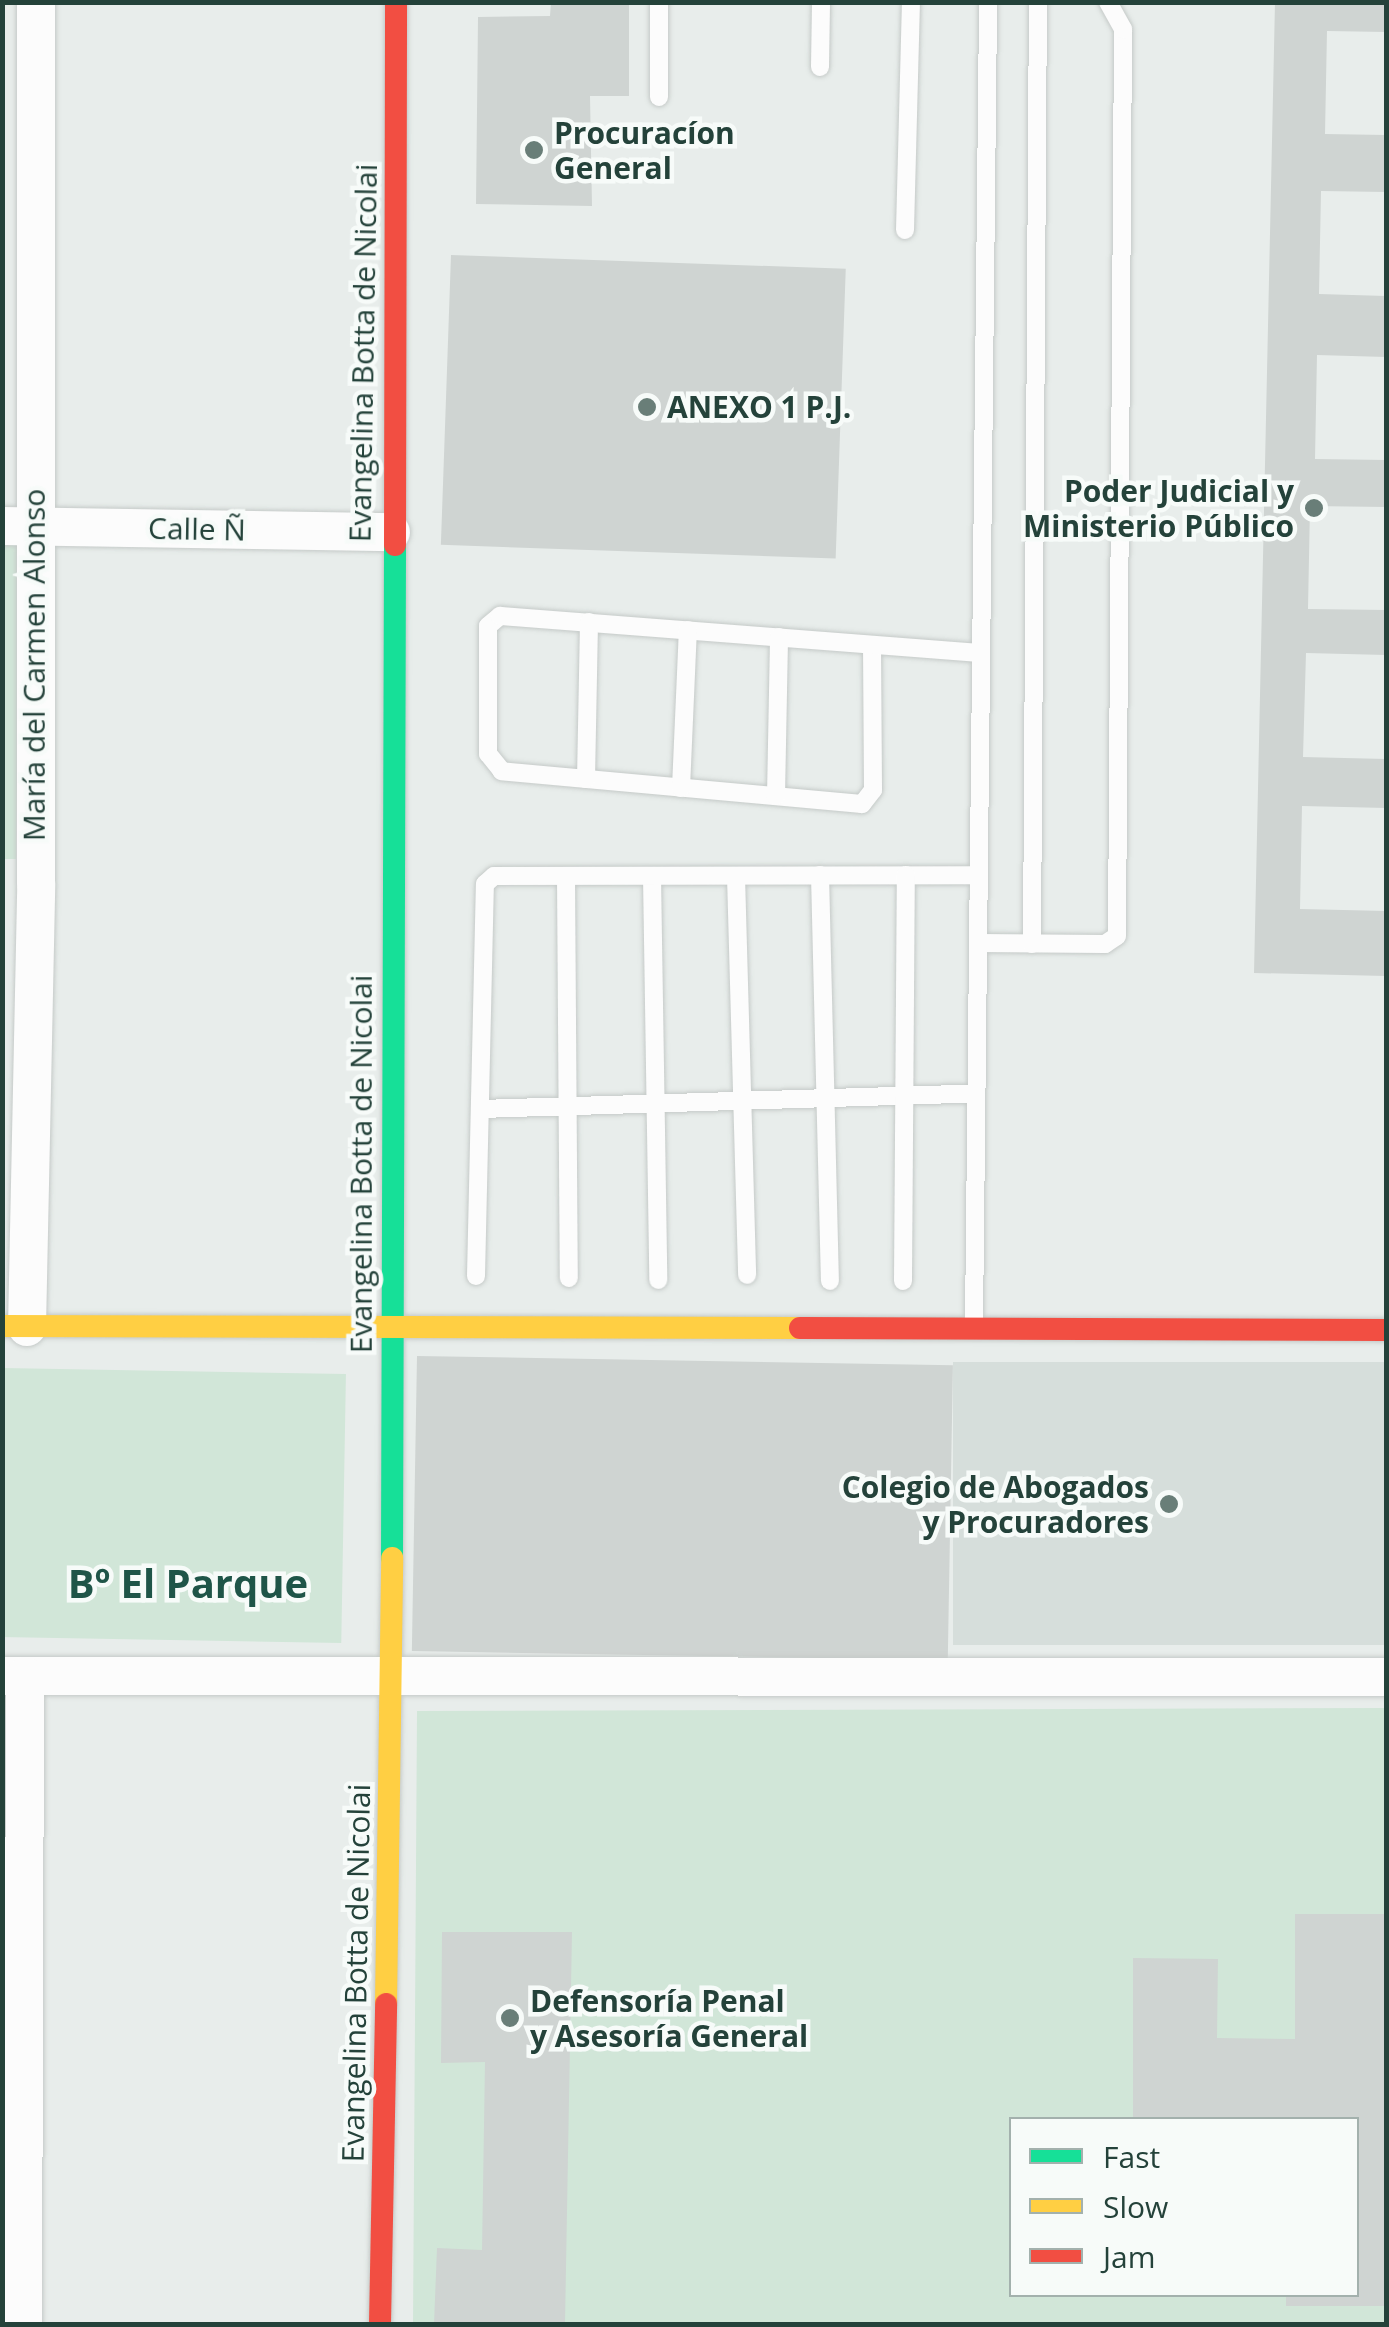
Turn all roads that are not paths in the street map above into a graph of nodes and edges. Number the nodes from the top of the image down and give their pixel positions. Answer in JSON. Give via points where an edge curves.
{"nodes":[{"id":1,"x":36,"y":2,"type":"edge"},
{"id":2,"x":396,"y":2,"type":"edge"},
{"id":3,"x":659,"y":2,"type":"edge"},
{"id":4,"x":821,"y":2,"type":"edge"},
{"id":5,"x":911,"y":2,"type":"edge"},
{"id":6,"x":988,"y":2,"type":"edge"},
{"id":7,"x":1038,"y":2,"type":"edge"},
{"id":8,"x":1108,"y":2,"type":"edge"},
{"id":9,"x":820,"y":67,"type":"dead end"},
{"id":10,"x":659,"y":97,"type":"dead end"},
{"id":11,"x":904,"y":230,"type":"dead end"},
{"id":12,"x":17,"y":526,"type":"edge"},
{"id":13,"x":390,"y":532,"type":"junction"},
{"id":14,"x":589,"y":622,"type":"junction"},
{"id":15,"x":688,"y":630,"type":"junction"},
{"id":16,"x":779,"y":637,"type":"junction"},
{"id":17,"x":872,"y":645,"type":"junction"},
{"id":18,"x":981,"y":653,"type":"junction"},
{"id":19,"x":586,"y":779,"type":"junction"},
{"id":20,"x":682,"y":788,"type":"junction"},
{"id":21,"x":776,"y":796,"type":"junction"},
{"id":22,"x":820,"y":875,"type":"junction"},
{"id":23,"x":906,"y":875,"type":"junction"},
{"id":24,"x":979,"y":875,"type":"junction"},
{"id":25,"x":566,"y":876,"type":"junction"},
{"id":26,"x":652,"y":876,"type":"junction"},
{"id":27,"x":736,"y":876,"type":"junction"},
{"id":28,"x":19,"y":884,"type":"edge"},
{"id":29,"x":978,"y":943,"type":"junction"},
{"id":30,"x":1032,"y":944,"type":"junction"},
{"id":31,"x":976,"y":1093,"type":"junction"},
{"id":32,"x":904,"y":1095,"type":"junction"},
{"id":33,"x":826,"y":1098,"type":"junction"},
{"id":34,"x":742,"y":1100,"type":"junction"},
{"id":35,"x":656,"y":1104,"type":"junction"},
{"id":36,"x":567,"y":1106,"type":"junction"},
{"id":37,"x":480,"y":1109,"type":"junction"},
{"id":38,"x":746,"y":1275,"type":"dead end"},
{"id":39,"x":476,"y":1276,"type":"dead end"},
{"id":40,"x":569,"y":1278,"type":"dead end"},
{"id":41,"x":658,"y":1280,"type":"dead end"},
{"id":42,"x":902,"y":1280,"type":"dead end"},
{"id":43,"x":830,"y":1281,"type":"dead end"},
{"id":44,"x":14,"y":1326,"type":"edge"},
{"id":45,"x":391,"y":1329,"type":"junction"},
{"id":46,"x":974,"y":1329,"type":"junction"},
{"id":47,"x":1386,"y":1330,"type":"edge"},
{"id":48,"x":14,"y":1676,"type":"edge"},
{"id":49,"x":1386,"y":1676,"type":"edge"},
{"id":50,"x":392,"y":1677,"type":"junction"},
{"id":51,"x":16,"y":2306,"type":"edge"},
{"id":52,"x":380,"y":2324,"type":"edge"}],
"edges":[{"from":1,"to":12,"type":"street","name":"María del Carmen Alonso"},
{"from":2,"to":13,"type":"street","name":"Evangelina Botta de Nicolai"},
{"from":3,"to":10,"type":"lane"},
{"from":4,"to":9,"type":"lane"},
{"from":5,"to":11,"type":"lane"},
{"from":6,"to":18,"type":"lane"},
{"from":7,"to":30,"type":"lane"},
{"from":8,"to":30,"type":"lane","via":[[1123,29],[1117,936],[1105,944]]},
{"from":12,"to":13,"type":"street","name":"Calle Ñ"},
{"from":12,"to":28,"type":"street","name":"María del Carmen Alonso"},
{"from":13,"to":45,"type":"street","name":"Evangelina Botta de Nicolai"},
{"from":14,"to":15,"type":"lane"},
{"from":14,"to":19,"type":"lane"},
{"from":14,"to":19,"type":"lane","via":[[500,616],[488,626],[488,754],[502,771]]},
{"from":15,"to":16,"type":"lane"},
{"from":15,"to":20,"type":"lane"},
{"from":16,"to":17,"type":"lane"},
{"from":16,"to":21,"type":"lane"},
{"from":17,"to":18,"type":"lane"},
{"from":17,"to":21,"type":"lane","via":[[873,790],[862,804]]},
{"from":18,"to":24,"type":"lane"},
{"from":19,"to":20,"type":"lane"},
{"from":20,"to":21,"type":"lane"},
{"from":22,"to":23,"type":"lane"},
{"from":22,"to":27,"type":"lane"},
{"from":22,"to":33,"type":"lane"},
{"from":23,"to":24,"type":"lane"},
{"from":23,"to":32,"type":"lane"},
{"from":24,"to":29,"type":"lane"},
{"from":25,"to":26,"type":"lane"},
{"from":25,"to":36,"type":"lane"},
{"from":25,"to":37,"type":"lane","via":[[494,876],[484,884]]},
{"from":26,"to":27,"type":"lane"},
{"from":26,"to":35,"type":"lane"},
{"from":27,"to":34,"type":"lane"},
{"from":28,"to":44,"type":"street","name":"María del Carmen Alonso"},
{"from":29,"to":30,"type":"lane"},
{"from":29,"to":31,"type":"lane"},
{"from":31,"to":32,"type":"lane"},
{"from":31,"to":46,"type":"lane"},
{"from":32,"to":33,"type":"lane"},
{"from":32,"to":42,"type":"lane"},
{"from":33,"to":34,"type":"lane"},
{"from":33,"to":43,"type":"lane"},
{"from":34,"to":35,"type":"lane"},
{"from":34,"to":38,"type":"lane"},
{"from":35,"to":36,"type":"lane"},
{"from":35,"to":41,"type":"lane"},
{"from":36,"to":37,"type":"lane"},
{"from":36,"to":40,"type":"lane"},
{"from":37,"to":39,"type":"lane"},
{"from":44,"to":45,"type":"street"},
{"from":45,"to":46,"type":"street"},
{"from":45,"to":50,"type":"street","name":"Evangelina Botta de Nicolai"},
{"from":46,"to":47,"type":"street"},
{"from":48,"to":50,"type":"street"},
{"from":48,"to":51,"type":"street"},
{"from":49,"to":50,"type":"street"},
{"from":50,"to":52,"type":"street","name":"Evangelina Botta de Nicolai"}]}
